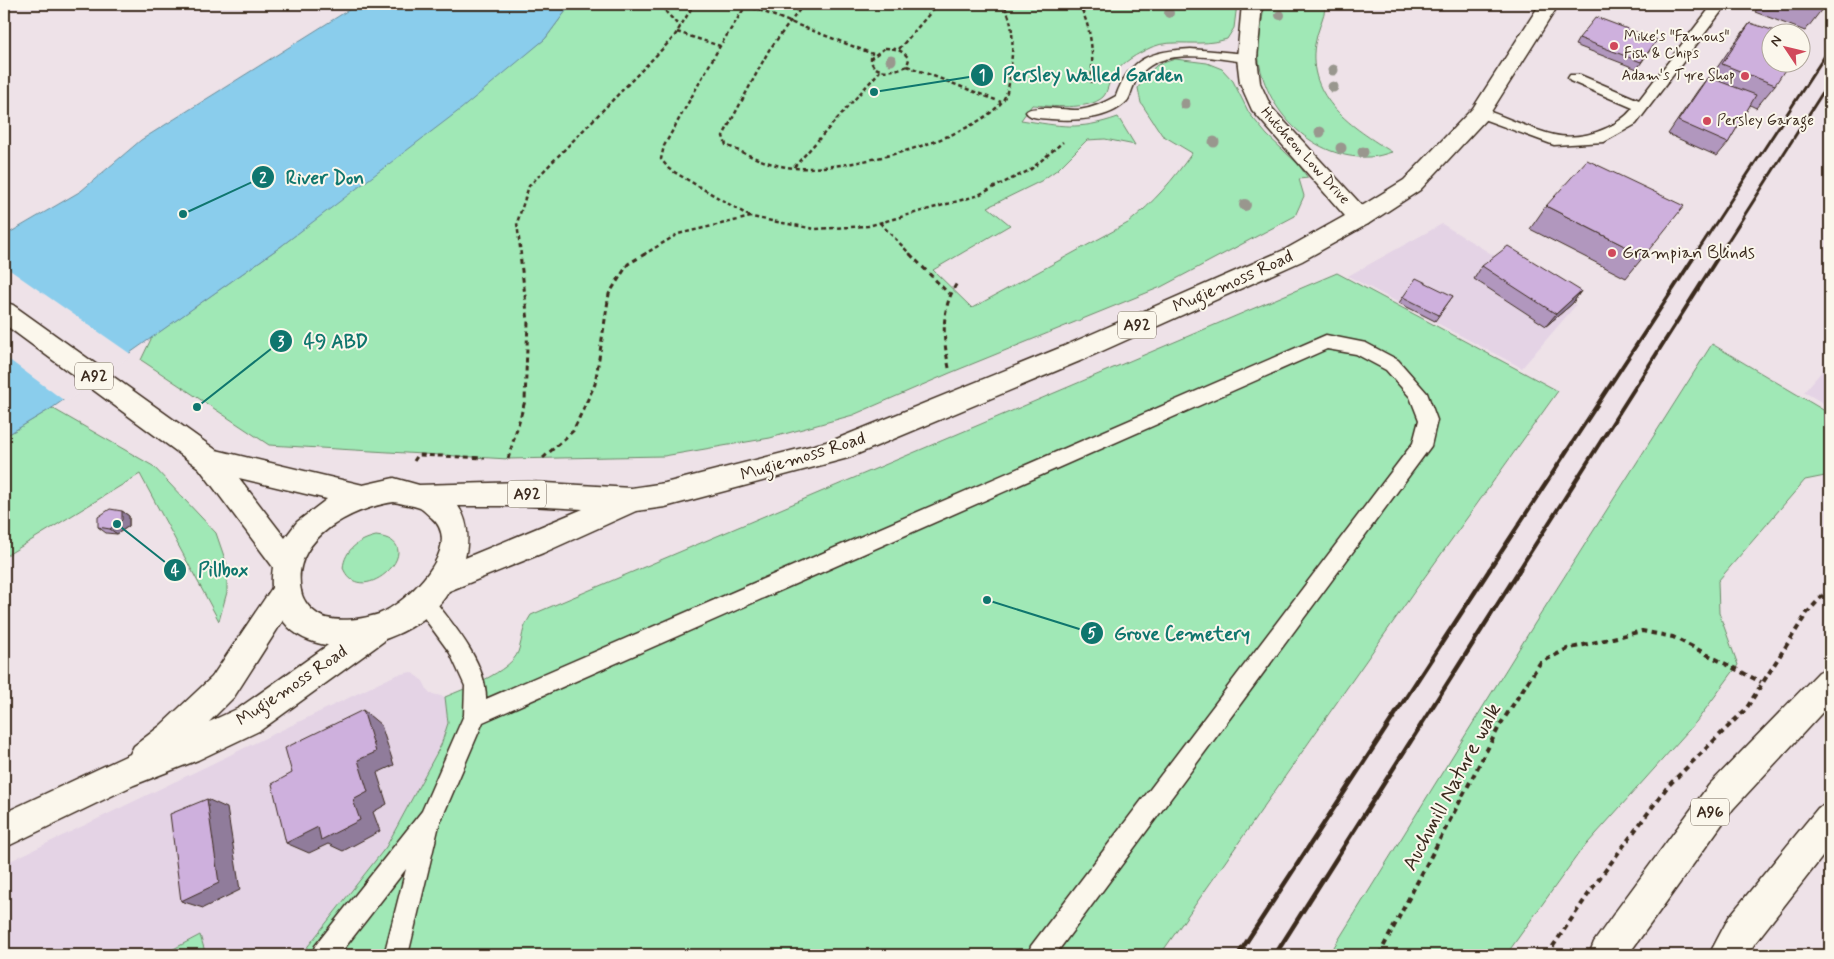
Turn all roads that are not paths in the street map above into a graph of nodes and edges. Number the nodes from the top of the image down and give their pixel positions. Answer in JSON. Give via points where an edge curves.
{"nodes":[{"id":1,"x":1252,"y":4,"type":"edge"},
{"id":2,"x":1549,"y":4,"type":"edge"},
{"id":3,"x":1720,"y":4,"type":"edge"},
{"id":4,"x":1247,"y":58,"type":"junction"},
{"id":5,"x":1575,"y":78,"type":"dead end"},
{"id":6,"x":1642,"y":107,"type":"junction"},
{"id":7,"x":1033,"y":112,"type":"road end"},
{"id":8,"x":1480,"y":114,"type":"junction"},
{"id":9,"x":1360,"y":218,"type":"junction"},
{"id":10,"x":4,"y":311,"type":"edge"},
{"id":11,"x":209,"y":460,"type":"junction"},
{"id":12,"x":424,"y":495,"type":"junction"},
{"id":13,"x":361,"y":496,"type":"junction"},
{"id":14,"x":631,"y":500,"type":"junction"},
{"id":15,"x":287,"y":578,"type":"junction"},
{"id":16,"x":434,"y":591,"type":"junction"},
{"id":17,"x":372,"y":630,"type":"junction"},
{"id":18,"x":1830,"y":682,"type":"edge"},
{"id":19,"x":474,"y":715,"type":"junction"},
{"id":20,"x":126,"y":772,"type":"junction"},
{"id":21,"x":430,"y":818,"type":"junction"},
{"id":22,"x":1830,"y":820,"type":"edge"},
{"id":23,"x":4,"y":831,"type":"edge"},
{"id":24,"x":324,"y":955,"type":"edge"},
{"id":25,"x":396,"y":955,"type":"edge"},
{"id":26,"x":1040,"y":955,"type":"edge"},
{"id":27,"x":1607,"y":955,"type":"edge"},
{"id":28,"x":1727,"y":955,"type":"edge"}],
"edges":[{"from":1,"to":4,"type":"main road","name":"Hutcheon Low Drive"},
{"from":2,"to":8,"type":"main road","name":"Mugiemoss Road","number":"A92"},
{"from":3,"to":6,"type":"lane"},
{"from":4,"to":7,"type":"lane","via":[[1161,55],[1138,66],[1125,82],[1122,98],[1110,107],[1062,116]]},
{"from":4,"to":9,"type":"main road","name":"Hutcheon Low Drive","via":[[1250,83],[1262,110]]},
{"from":5,"to":6,"type":"lane"},
{"from":6,"to":8,"type":"lane","via":[[1631,121],[1598,139],[1554,140]]},
{"from":8,"to":9,"type":"main road","name":"Mugiemoss Road","number":"A92","via":[[1412,185]]},
{"from":9,"to":14,"type":"main road","name":"Mugiemoss Road","number":"A92","via":[[1294,255],[1071,354],[838,450],[728,480]]},
{"from":10,"to":11,"type":"main road","number":"A92"},
{"from":11,"to":13,"type":"main road","number":"A92"},
{"from":11,"to":15,"type":"main road","number":"A92"},
{"from":12,"to":13,"type":"main road","number":"A92","via":[[394,490]]},
{"from":12,"to":14,"type":"main road","number":"A92","via":[[529,494]]},
{"from":12,"to":16,"type":"main road","number":"A92","via":[[448,515],[455,535],[453,557]]},
{"from":13,"to":15,"type":"main road","number":"A92","via":[[322,516],[295,547]]},
{"from":14,"to":16,"type":"main road","number":"A92"},
{"from":15,"to":17,"type":"main road","number":"A92","via":[[295,612],[315,628],[342,634]]},
{"from":15,"to":20,"type":"main road","name":"Mugiemoss Road","via":[[222,687],[171,736]]},
{"from":16,"to":17,"type":"main road","number":"A92","via":[[402,618]]},
{"from":16,"to":19,"type":"lane","via":[[476,686]]},
{"from":17,"to":20,"type":"main road","name":"Mugiemoss Road","via":[[250,719],[187,749]]},
{"from":18,"to":27,"type":"main road","number":"A96","via":[[1721,797]]},
{"from":19,"to":21,"type":"lane"},
{"from":19,"to":26,"type":"lane","via":[[1326,342],[1360,348],[1392,365],[1418,393],[1428,420],[1422,446]]},
{"from":20,"to":23,"type":"main road","name":"Mugiemoss Road"},
{"from":21,"to":24,"type":"lane"},
{"from":21,"to":25,"type":"lane"},
{"from":22,"to":28,"type":"main road","via":[[1742,930]]}]}
